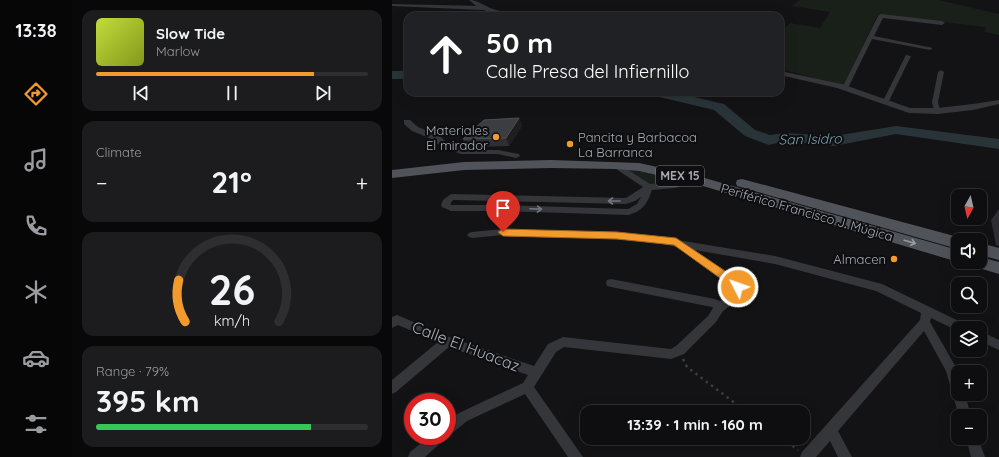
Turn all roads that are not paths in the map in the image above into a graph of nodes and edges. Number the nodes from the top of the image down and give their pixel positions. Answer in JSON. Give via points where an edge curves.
{"nodes":[{"id":1,"x":472,"y":0,"type":"edge"},
{"id":2,"x":392,"y":5,"type":"edge"},
{"id":3,"x":482,"y":8,"type":"junction"},
{"id":4,"x":496,"y":12,"type":"edge"},
{"id":5,"x":942,"y":23,"type":"dead end"},
{"id":6,"x":872,"y":36,"type":"junction"},
{"id":7,"x":930,"y":48,"type":"dead end"},
{"id":8,"x":908,"y":56,"type":"dead end"},
{"id":9,"x":941,"y":72,"type":"dead end"},
{"id":10,"x":784,"y":74,"type":"edge"},
{"id":11,"x":845,"y":88,"type":"junction"},
{"id":12,"x":999,"y":102,"type":"edge"},
{"id":13,"x":885,"y":103,"type":"junction"},
{"id":14,"x":937,"y":111,"type":"junction"},
{"id":15,"x":407,"y":122,"type":"dead end"},
{"id":16,"x":516,"y":156,"type":"junction"},
{"id":17,"x":616,"y":165,"type":"junction"},
{"id":18,"x":392,"y":167,"type":"edge"},
{"id":19,"x":392,"y":174,"type":"edge"},
{"id":20,"x":694,"y":179,"type":"junction"},
{"id":21,"x":649,"y":187,"type":"junction"},
{"id":22,"x":508,"y":198,"type":"junction"},
{"id":23,"x":585,"y":201,"type":"junction"},
{"id":24,"x":504,"y":208,"type":"junction"},
{"id":25,"x":582,"y":211,"type":"junction"},
{"id":26,"x":472,"y":235,"type":"dead end"},
{"id":27,"x":951,"y":241,"type":"edge"},
{"id":28,"x":676,"y":242,"type":"junction"},
{"id":29,"x":987,"y":251,"type":"edge"},
{"id":30,"x":951,"y":254,"type":"edge"},
{"id":31,"x":999,"y":254,"type":"edge"},
{"id":32,"x":987,"y":265,"type":"edge"},
{"id":33,"x":999,"y":268,"type":"edge"},
{"id":34,"x":611,"y":283,"type":"dead end"},
{"id":35,"x":719,"y":308,"type":"junction"},
{"id":36,"x":926,"y":317,"type":"junction"},
{"id":37,"x":394,"y":321,"type":"edge"},
{"id":38,"x":951,"y":324,"type":"edge"},
{"id":39,"x":987,"y":339,"type":"edge"},
{"id":40,"x":446,"y":341,"type":"junction"},
{"id":41,"x":999,"y":345,"type":"edge"},
{"id":42,"x":951,"y":369,"type":"edge"},
{"id":43,"x":536,"y":372,"type":"junction"},
{"id":44,"x":527,"y":387,"type":"junction"},
{"id":45,"x":392,"y":388,"type":"edge"},
{"id":46,"x":456,"y":423,"type":"edge"},
{"id":47,"x":831,"y":430,"type":"junction"},
{"id":48,"x":429,"y":445,"type":"edge"},
{"id":49,"x":974,"y":445,"type":"edge"},
{"id":50,"x":415,"y":457,"type":"edge"},
{"id":51,"x":576,"y":457,"type":"edge"},
{"id":52,"x":807,"y":457,"type":"edge"},
{"id":53,"x":845,"y":457,"type":"edge"},
{"id":54,"x":978,"y":457,"type":"edge"}],
"edges":[{"from":1,"to":3,"type":"street"},
{"from":2,"to":3,"type":"street"},
{"from":3,"to":4,"type":"street"},
{"from":5,"to":6,"type":"street","via":[[881,16]]},
{"from":6,"to":7,"type":"street"},
{"from":6,"to":11,"type":"street"},
{"from":8,"to":13,"type":"street"},
{"from":9,"to":14,"type":"street","via":[[935,102]]},
{"from":10,"to":11,"type":"street"},
{"from":11,"to":13,"type":"street"},
{"from":12,"to":14,"type":"street"},
{"from":13,"to":14,"type":"street","via":[[909,110]]},
{"from":15,"to":16,"type":"street","via":[[415,129],[437,138],[444,146],[464,152],[498,152]]},
{"from":16,"to":18,"type":"main road","name":"Periférico Francisco J. Múgica","number":"MEX 15"},
{"from":16,"to":27,"type":"main road","name":"Periférico Francisco J. Múgica","number":"MEX 15","via":[[603,156],[672,164]]},
{"from":17,"to":19,"type":"main road","name":"Periférico Francisco J. Múgica","number":"MEX 15","via":[[464,166]]},
{"from":17,"to":20,"type":"main road","name":"Periférico Francisco J. Múgica","number":"MEX 15","via":[[639,167]]},
{"from":17,"to":21,"type":"street"},
{"from":20,"to":21,"type":"street","via":[[675,186]]},
{"from":20,"to":30,"type":"main road","name":"Periférico Francisco J. Múgica","number":"MEX 15","one_way":true},
{"from":21,"to":23,"type":"street","one_way":true,"via":[[626,201]]},
{"from":21,"to":25,"type":"street","via":[[641,207],[635,210]]},
{"from":22,"to":23,"type":"street"},
{"from":22,"to":24,"type":"street"},
{"from":22,"to":24,"type":"street","via":[[462,198],[455,208]]},
{"from":23,"to":25,"type":"street"},
{"from":24,"to":25,"type":"street","one_way":true},
{"from":26,"to":28,"type":"street","via":[[503,232],[550,233]]},
{"from":28,"to":35,"type":"street","via":[[738,287],[736,295]]},
{"from":28,"to":36,"type":"street","via":[[826,272],[878,288]]},
{"from":29,"to":31,"type":"main road"},
{"from":32,"to":33,"type":"main road"},
{"from":34,"to":35,"type":"street","via":[[715,303]]},
{"from":35,"to":43,"type":"street","via":[[712,319],[680,350],[671,354],[563,342],[552,348]]},
{"from":36,"to":38,"type":"street"},
{"from":36,"to":42,"type":"street"},
{"from":36,"to":47,"type":"street"},
{"from":37,"to":40,"type":"street","name":"Calle El Huacaz"},
{"from":39,"to":41,"type":"street"},
{"from":40,"to":43,"type":"street","name":"Calle El Huacaz"},
{"from":40,"to":45,"type":"street"},
{"from":43,"to":44,"type":"street"},
{"from":44,"to":46,"type":"street"},
{"from":44,"to":51,"type":"street"},
{"from":47,"to":52,"type":"street"},
{"from":47,"to":53,"type":"street"},
{"from":48,"to":50,"type":"street"},
{"from":49,"to":54,"type":"street"}]}
